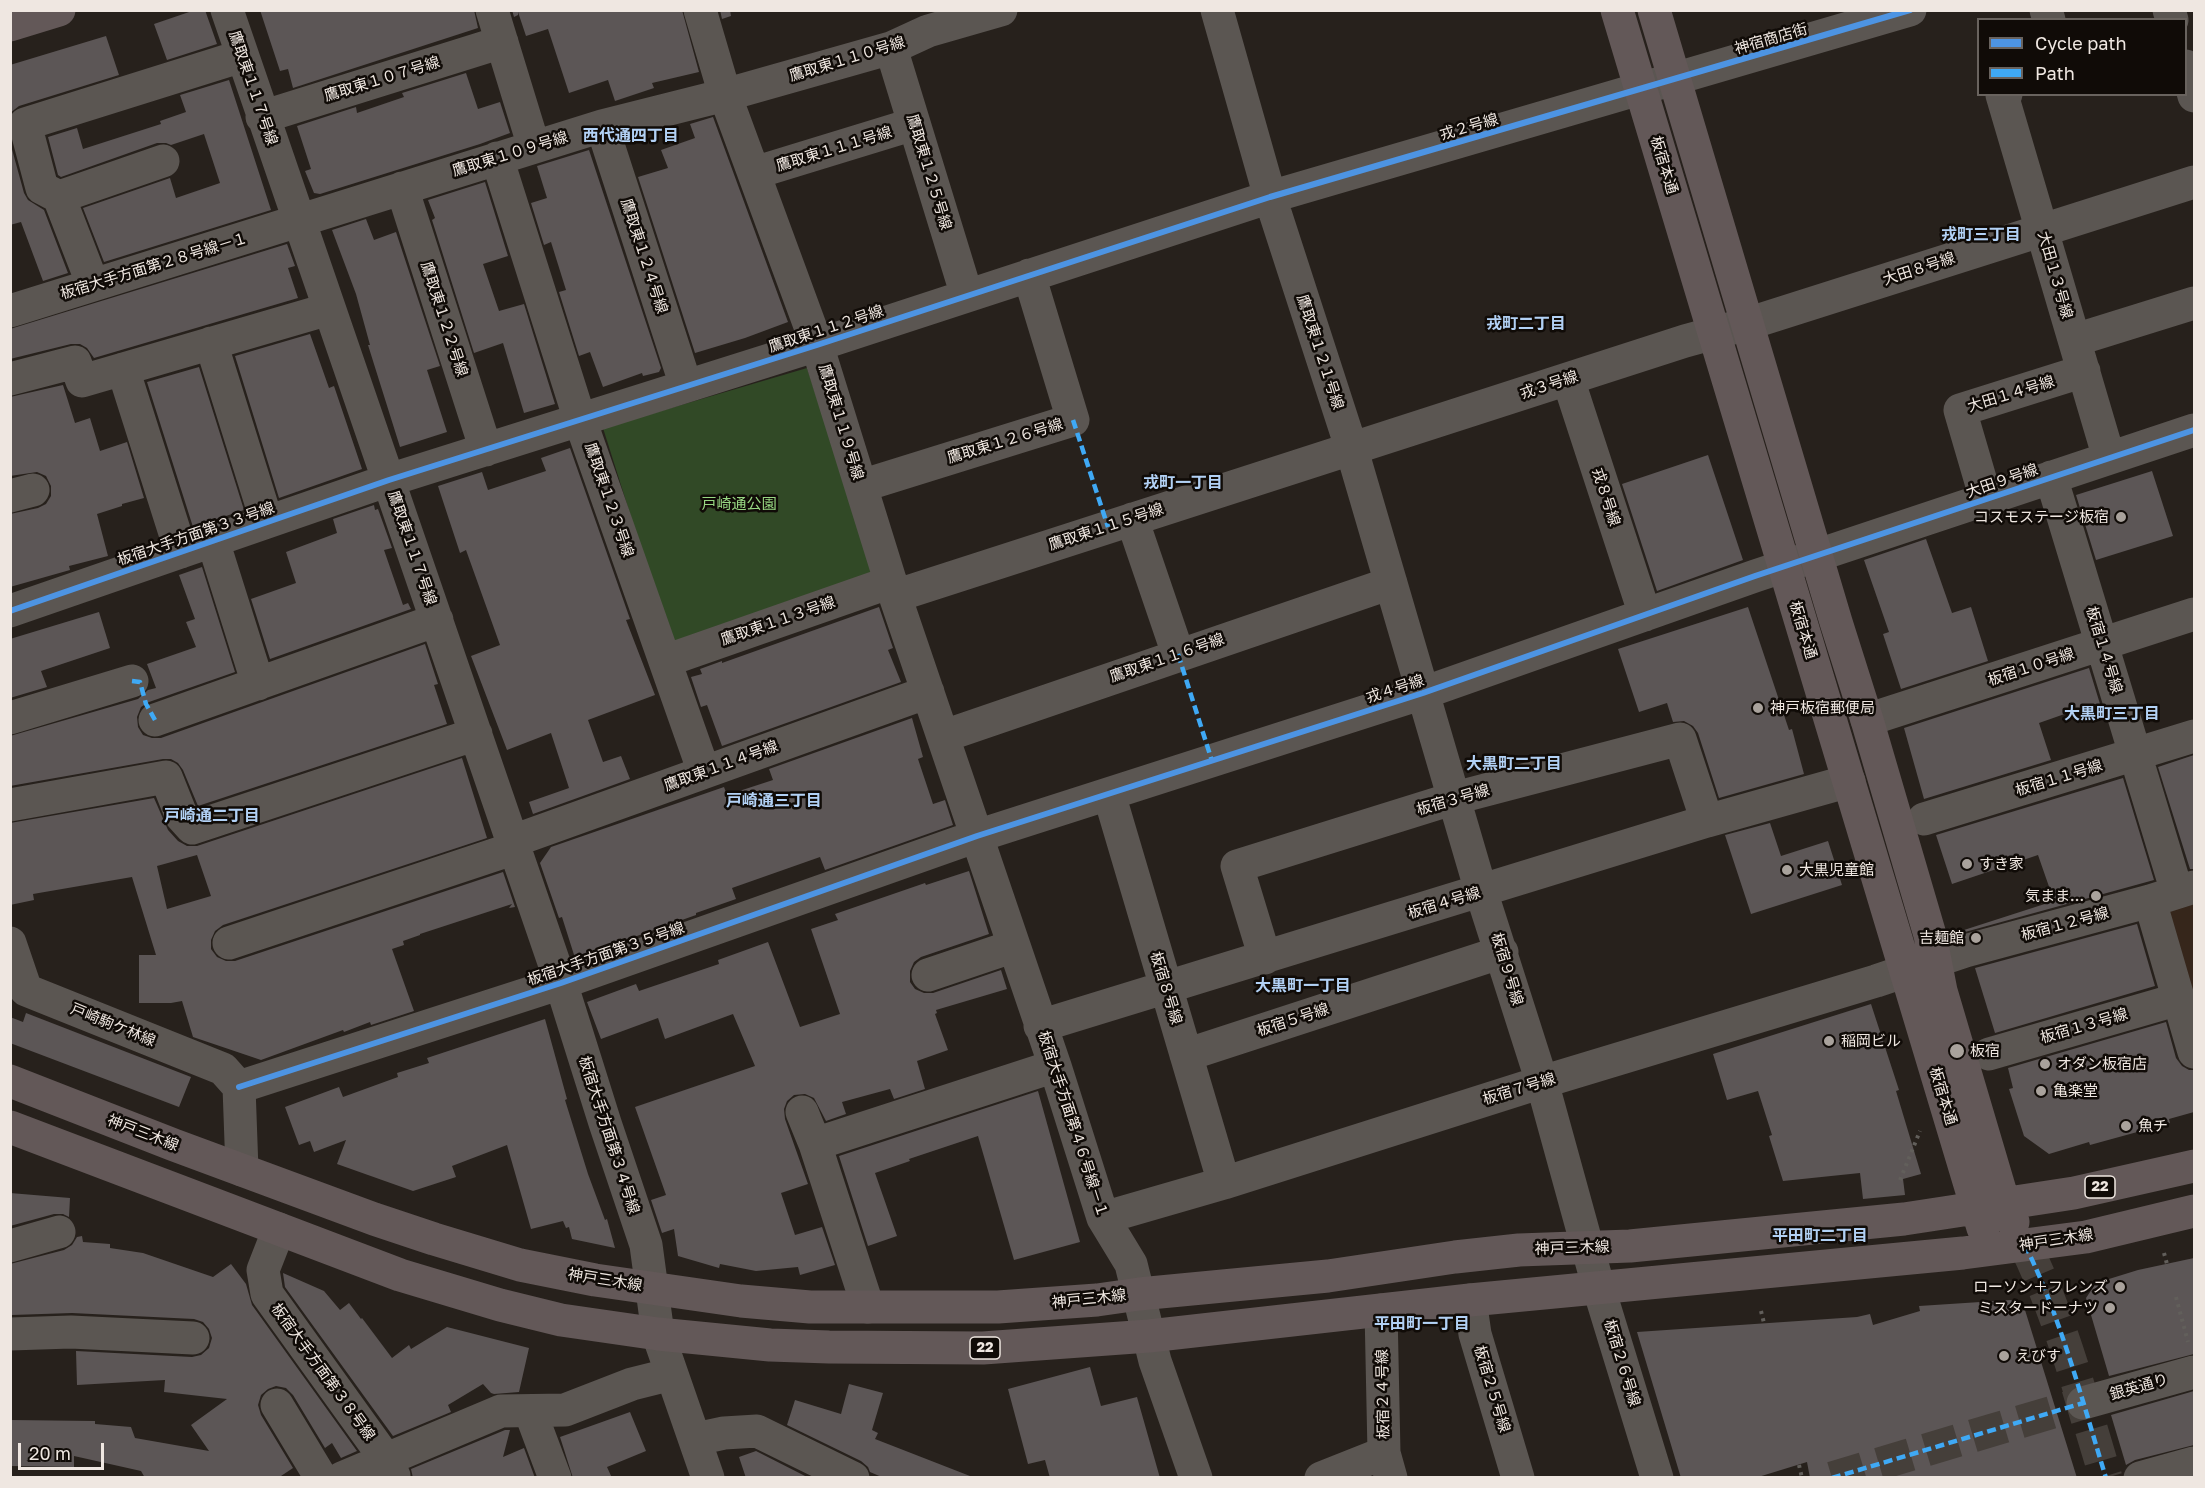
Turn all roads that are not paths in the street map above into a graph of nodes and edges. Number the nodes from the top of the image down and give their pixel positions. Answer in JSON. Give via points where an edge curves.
{"nodes":[{"id":1,"x":59,"y":10,"type":"edge"},
{"id":2,"x":227,"y":10,"type":"edge"},
{"id":3,"x":492,"y":10,"type":"edge"},
{"id":4,"x":700,"y":10,"type":"edge"},
{"id":5,"x":1001,"y":10,"type":"edge"},
{"id":6,"x":1217,"y":10,"type":"edge"},
{"id":7,"x":1617,"y":10,"type":"edge"},
{"id":8,"x":1654,"y":10,"type":"edge"},
{"id":9,"x":1910,"y":10,"type":"edge"},
{"id":10,"x":925,"y":21,"type":"edge"},
{"id":11,"x":10,"y":26,"type":"edge"},
{"id":12,"x":502,"y":42,"type":"junction"},
{"id":13,"x":891,"y":48,"type":"junction"},
{"id":14,"x":242,"y":56,"type":"junction"},
{"id":15,"x":2187,"y":70,"type":"edge"},
{"id":16,"x":1674,"y":80,"type":"junction"},
{"id":17,"x":1641,"y":89,"type":"junction"},
{"id":18,"x":725,"y":95,"type":"junction"},
{"id":19,"x":2002,"y":96,"type":"edge"},
{"id":20,"x":2194,"y":96,"type":"edge"},
{"id":21,"x":262,"y":117,"type":"junction"},
{"id":22,"x":914,"y":124,"type":"junction"},
{"id":23,"x":602,"y":126,"type":"junction"},
{"id":24,"x":534,"y":147,"type":"junction"},
{"id":25,"x":497,"y":158,"type":"junction"},
{"id":26,"x":163,"y":161,"type":"dead end"},
{"id":27,"x":754,"y":173,"type":"junction"},
{"id":28,"x":2194,"y":182,"type":"edge"},
{"id":29,"x":402,"y":188,"type":"junction"},
{"id":30,"x":59,"y":197,"type":"junction"},
{"id":31,"x":1270,"y":197,"type":"junction"},
{"id":32,"x":298,"y":221,"type":"junction"},
{"id":33,"x":2042,"y":230,"type":"junction"},
{"id":34,"x":1029,"y":276,"type":"junction"},
{"id":35,"x":93,"y":285,"type":"junction"},
{"id":36,"x":967,"y":296,"type":"junction"},
{"id":37,"x":2194,"y":303,"type":"edge"},
{"id":38,"x":329,"y":309,"type":"junction"},
{"id":39,"x":10,"y":311,"type":"edge"},
{"id":40,"x":1747,"y":324,"type":"junction"},
{"id":41,"x":1714,"y":332,"type":"junction"},
{"id":42,"x":2074,"y":340,"type":"junction"},
{"id":43,"x":211,"y":343,"type":"junction"},
{"id":44,"x":817,"y":345,"type":"junction"},
{"id":45,"x":123,"y":369,"type":"junction"},
{"id":46,"x":2084,"y":371,"type":"junction"},
{"id":47,"x":10,"y":379,"type":"edge"},
{"id":48,"x":1568,"y":379,"type":"junction"},
{"id":49,"x":686,"y":386,"type":"junction"},
{"id":50,"x":580,"y":420,"type":"junction"},
{"id":51,"x":2194,"y":430,"type":"edge"},
{"id":52,"x":1351,"y":447,"type":"junction"},
{"id":53,"x":486,"y":450,"type":"junction"},
{"id":54,"x":2109,"y":458,"type":"junction"},
{"id":55,"x":2051,"y":477,"type":"junction"},
{"id":56,"x":388,"y":480,"type":"junction"},
{"id":57,"x":861,"y":486,"type":"junction"},
{"id":58,"x":1986,"y":499,"type":"junction"},
{"id":59,"x":1132,"y":519,"type":"junction"},
{"id":60,"x":267,"y":522,"type":"junction"},
{"id":61,"x":213,"y":541,"type":"junction"},
{"id":62,"x":181,"y":552,"type":"junction"},
{"id":63,"x":1817,"y":556,"type":"junction"},
{"id":64,"x":1784,"y":566,"type":"junction"},
{"id":65,"x":1391,"y":583,"type":"junction"},
{"id":66,"x":893,"y":589,"type":"junction"},
{"id":67,"x":10,"y":611,"type":"edge"},
{"id":68,"x":2194,"y":614,"type":"edge"},
{"id":69,"x":1644,"y":615,"type":"junction"},
{"id":70,"x":437,"y":620,"type":"junction"},
{"id":71,"x":2102,"y":643,"type":"junction"},
{"id":72,"x":1178,"y":654,"type":"junction"},
{"id":73,"x":665,"y":661,"type":"junction"},
{"id":74,"x":132,"y":681,"type":"dead end"},
{"id":75,"x":258,"y":684,"type":"junction"},
{"id":76,"x":928,"y":692,"type":"junction"},
{"id":77,"x":1423,"y":693,"type":"junction"},
{"id":78,"x":10,"y":718,"type":"edge"},
{"id":79,"x":155,"y":720,"type":"dead end"},
{"id":80,"x":1867,"y":720,"type":"junction"},
{"id":81,"x":476,"y":734,"type":"junction"},
{"id":82,"x":944,"y":736,"type":"junction"},
{"id":83,"x":2194,"y":736,"type":"edge"},
{"id":84,"x":2136,"y":754,"type":"junction"},
{"id":85,"x":704,"y":772,"type":"junction"},
{"id":86,"x":1849,"y":781,"type":"junction"},
{"id":87,"x":1109,"y":794,"type":"junction"},
{"id":88,"x":1455,"y":798,"type":"junction"},
{"id":89,"x":10,"y":805,"type":"edge"},
{"id":90,"x":1924,"y":819,"type":"dead end"},
{"id":91,"x":1707,"y":821,"type":"junction"},
{"id":92,"x":978,"y":836,"type":"junction"},
{"id":93,"x":514,"y":844,"type":"junction"},
{"id":94,"x":1481,"y":891,"type":"junction"},
{"id":95,"x":2174,"y":893,"type":"edge"},
{"id":96,"x":10,"y":943,"type":"edge"},
{"id":97,"x":229,"y":943,"type":"dead end"},
{"id":98,"x":1014,"y":946,"type":"junction"},
{"id":99,"x":1502,"y":952,"type":"junction"},
{"id":100,"x":1266,"y":958,"type":"junction"},
{"id":101,"x":1920,"y":966,"type":"junction"},
{"id":102,"x":928,"y":975,"type":"dead end"},
{"id":103,"x":561,"y":983,"type":"junction"},
{"id":104,"x":1166,"y":988,"type":"junction"},
{"id":105,"x":18,"y":994,"type":"edge"},
{"id":106,"x":2179,"y":999,"type":"junction"},
{"id":107,"x":1040,"y":1026,"type":"junction"},
{"id":108,"x":2194,"y":1052,"type":"edge"},
{"id":109,"x":1989,"y":1054,"type":"dead end"},
{"id":110,"x":1186,"y":1055,"type":"junction"},
{"id":111,"x":1055,"y":1066,"type":"junction"},
{"id":112,"x":10,"y":1081,"type":"edge"},
{"id":113,"x":1542,"y":1082,"type":"junction"},
{"id":114,"x":239,"y":1087,"type":"junction"},
{"id":115,"x":802,"y":1112,"type":"dead end"},
{"id":116,"x":10,"y":1127,"type":"edge"},
{"id":117,"x":815,"y":1144,"type":"junction"},
{"id":118,"x":2194,"y":1166,"type":"edge"},
{"id":119,"x":242,"y":1170,"type":"junction"},
{"id":120,"x":1224,"y":1183,"type":"junction"},
{"id":121,"x":1991,"y":1206,"type":"junction"},
{"id":122,"x":2194,"y":1211,"type":"edge"},
{"id":123,"x":1103,"y":1218,"type":"junction"},
{"id":124,"x":279,"y":1229,"type":"junction"},
{"id":125,"x":59,"y":1232,"type":"dead end"},
{"id":126,"x":2025,"y":1245,"type":"junction"},
{"id":127,"x":10,"y":1246,"type":"edge"},
{"id":128,"x":1587,"y":1248,"type":"junction"},
{"id":129,"x":1990,"y":1250,"type":"junction"},
{"id":130,"x":652,"y":1288,"type":"junction"},
{"id":131,"x":1599,"y":1289,"type":"junction"},
{"id":132,"x":1140,"y":1294,"type":"junction"},
{"id":133,"x":1470,"y":1300,"type":"junction"},
{"id":134,"x":868,"y":1307,"type":"junction"},
{"id":135,"x":1381,"y":1310,"type":"junction"},
{"id":136,"x":10,"y":1334,"type":"edge"},
{"id":137,"x":658,"y":1334,"type":"junction"},
{"id":138,"x":1149,"y":1336,"type":"junction"},
{"id":139,"x":193,"y":1338,"type":"dead end"},
{"id":140,"x":2192,"y":1359,"type":"edge"},
{"id":141,"x":672,"y":1374,"type":"junction"},
{"id":142,"x":2083,"y":1403,"type":"tunnel mouth"},
{"id":143,"x":277,"y":1405,"type":"dead end"},
{"id":144,"x":530,"y":1411,"type":"junction"},
{"id":145,"x":696,"y":1439,"type":"junction"},
{"id":146,"x":2194,"y":1463,"type":"edge"},
{"id":147,"x":1387,"y":1465,"type":"edge"},
{"id":148,"x":390,"y":1468,"type":"edge"},
{"id":149,"x":836,"y":1473,"type":"edge"},
{"id":150,"x":321,"y":1478,"type":"edge"},
{"id":151,"x":342,"y":1478,"type":"edge"},
{"id":152,"x":555,"y":1478,"type":"edge"},
{"id":153,"x":708,"y":1478,"type":"edge"},
{"id":154,"x":1196,"y":1478,"type":"edge"},
{"id":155,"x":1321,"y":1478,"type":"edge"},
{"id":156,"x":1518,"y":1478,"type":"edge"},
{"id":157,"x":1657,"y":1478,"type":"edge"},
{"id":158,"x":2140,"y":1478,"type":"edge"}],
"edges":[{"from":1,"to":11,"type":"main road"},
{"from":2,"to":14,"type":"street","name":"鷹取東１１７号線"},
{"from":3,"to":12,"type":"street"},
{"from":4,"to":18,"type":"street","name":"鷹取東１１９号線"},
{"from":5,"to":10,"type":"street","name":"鷹取東１１０号線"},
{"from":6,"to":31,"type":"street","name":"鷹取東１２１号線"},
{"from":7,"to":17,"type":"main road","name":"板宿本通"},
{"from":8,"to":16,"type":"main road","name":"板宿本通"},
{"from":9,"to":16,"type":"street","name":"神宿商店街"},
{"from":10,"to":13,"type":"street","name":"鷹取東１１０号線"},
{"from":12,"to":21,"type":"street","name":"鷹取東１０７号線"},
{"from":12,"to":24,"type":"street"},
{"from":13,"to":18,"type":"street","name":"鷹取東１１０号線"},
{"from":13,"to":22,"type":"street","name":"鷹取東１２５号線"},
{"from":14,"to":21,"type":"street","name":"鷹取東１１７号線"},
{"from":14,"to":30,"type":"street","via":[[25,124],[42,188]]},
{"from":15,"to":20,"type":"street"},
{"from":16,"to":17,"type":"street","name":"戎２号線"},
{"from":16,"to":40,"type":"main road","name":"板宿本通"},
{"from":17,"to":31,"type":"street","name":"戎２号線"},
{"from":17,"to":41,"type":"main road","name":"板宿本通"},
{"from":18,"to":23,"type":"street","name":"鷹取東１０９号線"},
{"from":18,"to":27,"type":"street","name":"鷹取東１１９号線"},
{"from":19,"to":33,"type":"street","name":"大田１３号線"},
{"from":21,"to":32,"type":"street","name":"鷹取東１１７号線"},
{"from":22,"to":27,"type":"street","name":"鷹取東１１１号線"},
{"from":22,"to":36,"type":"street","name":"鷹取東１２５号線"},
{"from":23,"to":24,"type":"street","name":"鷹取東１０９号線"},
{"from":23,"to":49,"type":"street","name":"鷹取東１２４号線"},
{"from":24,"to":25,"type":"street","name":"鷹取東１０９号線"},
{"from":25,"to":29,"type":"street","name":"鷹取東１０９号線"},
{"from":25,"to":50,"type":"street","name":"鷹取東１２３号線"},
{"from":26,"to":30,"type":"street"},
{"from":27,"to":44,"type":"street","name":"鷹取東１１９号線"},
{"from":28,"to":33,"type":"street","name":"大田８号線"},
{"from":29,"to":32,"type":"street","name":"鷹取東１０９号線"},
{"from":29,"to":53,"type":"street","name":"鷹取東１２２号線"},
{"from":30,"to":35,"type":"street"},
{"from":31,"to":34,"type":"street","name":"鷹取東１１２号線"},
{"from":31,"to":52,"type":"street","name":"鷹取東１２１号線"},
{"from":32,"to":35,"type":"street","name":"板宿大手方面第２８号線－１"},
{"from":32,"to":38,"type":"street","name":"鷹取東１１７号線"},
{"from":33,"to":40,"type":"street","name":"大田８号線"},
{"from":33,"to":42,"type":"street","name":"大田１３号線"},
{"from":34,"to":36,"type":"street","name":"鷹取東１１２号線"},
{"from":34,"to":57,"type":"street","name":"鷹取東１２６号線","via":[[1073,420]]},
{"from":35,"to":39,"type":"street","name":"板宿大手方面第２８号線－１"},
{"from":36,"to":44,"type":"street","name":"鷹取東１１２号線"},
{"from":37,"to":42,"type":"street"},
{"from":38,"to":43,"type":"street"},
{"from":38,"to":56,"type":"street","name":"鷹取東１１７号線"},
{"from":40,"to":41,"type":"street","name":"戎３号線"},
{"from":40,"to":63,"type":"main road","name":"板宿本通"},
{"from":41,"to":48,"type":"street","name":"戎３号線"},
{"from":41,"to":64,"type":"main road","name":"板宿本通"},
{"from":42,"to":46,"type":"street","name":"大田１３号線"},
{"from":43,"to":45,"type":"street"},
{"from":43,"to":60,"type":"street"},
{"from":44,"to":49,"type":"street","name":"鷹取東１１２号線"},
{"from":44,"to":57,"type":"street","name":"鷹取東１１９号線"},
{"from":45,"to":47,"type":"street","via":[[82,381],[75,362]]},
{"from":45,"to":62,"type":"street"},
{"from":46,"to":54,"type":"street","name":"大田１３号線"},
{"from":46,"to":58,"type":"street","name":"大田１４号線","via":[[1960,410]]},
{"from":48,"to":52,"type":"street","name":"戎３号線"},
{"from":48,"to":69,"type":"street","name":"戎８号線"},
{"from":49,"to":50,"type":"street","name":"鷹取東１１２号線"},
{"from":50,"to":53,"type":"street","name":"鷹取東１１２号線"},
{"from":50,"to":73,"type":"street","name":"鷹取東１２３号線"},
{"from":51,"to":54,"type":"street","name":"大田９号線"},
{"from":52,"to":59,"type":"street","name":"鷹取東１１５号線"},
{"from":52,"to":65,"type":"street","name":"鷹取東１２１号線"},
{"from":53,"to":56,"type":"street","name":"鷹取東１１２号線"},
{"from":54,"to":55,"type":"street","name":"大田９号線"},
{"from":55,"to":58,"type":"street","name":"大田９号線"},
{"from":55,"to":71,"type":"street","name":"板宿１４号線"},
{"from":56,"to":60,"type":"street","name":"板宿大手方面第３３号線"},
{"from":56,"to":70,"type":"street","name":"鷹取東１１７号線"},
{"from":57,"to":66,"type":"street","name":"鷹取東１１９号線"},
{"from":58,"to":63,"type":"street","name":"大田９号線"},
{"from":59,"to":66,"type":"street","name":"鷹取東１１５号線"},
{"from":59,"to":72,"type":"street"},
{"from":60,"to":61,"type":"street","name":"板宿大手方面第３３号線"},
{"from":61,"to":62,"type":"street","name":"板宿大手方面第３３号線"},
{"from":61,"to":75,"type":"street"},
{"from":62,"to":67,"type":"street","name":"板宿大手方面第３３号線"},
{"from":63,"to":64,"type":"street","name":"戎４号線"},
{"from":63,"to":80,"type":"main road","name":"板宿本通"},
{"from":64,"to":69,"type":"street","name":"戎４号線"},
{"from":64,"to":86,"type":"main road","name":"板宿本通"},
{"from":65,"to":72,"type":"street","name":"鷹取東１１６号線"},
{"from":65,"to":77,"type":"street","name":"鷹取東１２１号線"},
{"from":66,"to":73,"type":"street","name":"鷹取東１１３号線"},
{"from":66,"to":76,"type":"street","name":"鷹取東１１９号線"},
{"from":68,"to":71,"type":"street","name":"板宿１０号線"},
{"from":69,"to":77,"type":"street","name":"戎４号線"},
{"from":70,"to":75,"type":"street"},
{"from":70,"to":81,"type":"street","name":"鷹取東１１７号線"},
{"from":71,"to":80,"type":"street","name":"板宿１０号線"},
{"from":71,"to":84,"type":"street","name":"板宿１４号線"},
{"from":72,"to":82,"type":"street","name":"鷹取東１１６号線"},
{"from":73,"to":85,"type":"street","name":"鷹取東１２３号線"},
{"from":74,"to":78,"type":"street"},
{"from":75,"to":79,"type":"street"},
{"from":76,"to":82,"type":"street","name":"鷹取東１１９号線"},
{"from":76,"to":85,"type":"street","name":"鷹取東１１４号線"},
{"from":77,"to":87,"type":"street","name":"戎４号線"},
{"from":77,"to":88,"type":"street","name":"板宿９号線"},
{"from":80,"to":101,"type":"main road","name":"板宿本通","via":[[1930,935]]},
{"from":81,"to":89,"type":"street","via":[[192,828],[182,817],[166,777]]},
{"from":81,"to":93,"type":"street","name":"鷹取東１１７号線"},
{"from":82,"to":92,"type":"street","name":"鷹取東１１９号線"},
{"from":83,"to":84,"type":"street","name":"板宿１１号線"},
{"from":84,"to":90,"type":"street","name":"板宿１１号線"},
{"from":84,"to":95,"type":"street","name":"板宿１４号線"},
{"from":85,"to":93,"type":"street","name":"鷹取東１１４号線"},
{"from":86,"to":91,"type":"street","name":"板宿４号線"},
{"from":86,"to":101,"type":"main road","name":"板宿本通"},
{"from":87,"to":92,"type":"street","name":"戎４号線"},
{"from":87,"to":104,"type":"street","name":"板宿８号線"},
{"from":88,"to":91,"type":"street","name":"板宿３号線","via":[[1680,739]]},
{"from":88,"to":94,"type":"street","name":"板宿９号線"},
{"from":88,"to":100,"type":"street","name":"板宿３号線","via":[[1237,866]]},
{"from":91,"to":94,"type":"street","name":"板宿４号線"},
{"from":92,"to":98,"type":"street","name":"板宿大手方面第４６号線－１"},
{"from":92,"to":103,"type":"street","name":"板宿大手方面第３５号線"},
{"from":93,"to":97,"type":"street","name":"鷹取東１１４号線"},
{"from":93,"to":103,"type":"street","name":"鷹取東１１７号線"},
{"from":94,"to":99,"type":"street","name":"板宿９号線"},
{"from":94,"to":100,"type":"street","name":"板宿４号線"},
{"from":95,"to":101,"type":"street","name":"板宿１２号線"},
{"from":95,"to":106,"type":"street","name":"板宿１４号線"},
{"from":96,"to":105,"type":"street","name":"戸崎駒ケ林線"},
{"from":98,"to":102,"type":"street"},
{"from":98,"to":107,"type":"street","name":"板宿大手方面第４６号線－１"},
{"from":99,"to":110,"type":"street","name":"板宿５号線"},
{"from":99,"to":113,"type":"street","name":"板宿９号線"},
{"from":100,"to":104,"type":"street","name":"板宿４号線"},
{"from":101,"to":113,"type":"street","name":"板宿７号線"},
{"from":101,"to":121,"type":"main road","name":"板宿本通","via":[[1941,991]]},
{"from":103,"to":114,"type":"street","name":"板宿大手方面第３５号線"},
{"from":103,"to":130,"type":"street","name":"板宿大手方面第３４号線","via":[[646,1245]]},
{"from":104,"to":107,"type":"street","name":"板宿４号線"},
{"from":104,"to":110,"type":"street","name":"板宿８号線"},
{"from":105,"to":114,"type":"street","name":"戸崎駒ケ林線","via":[[223,1069]]},
{"from":106,"to":108,"type":"street","name":"板宿１４号線"},
{"from":106,"to":109,"type":"street","name":"板宿１３号線"},
{"from":107,"to":111,"type":"street","name":"板宿大手方面第４６号線－１"},
{"from":110,"to":120,"type":"street","name":"板宿８号線"},
{"from":111,"to":117,"type":"street"},
{"from":111,"to":123,"type":"street","name":"板宿大手方面第４６号線－１"},
{"from":112,"to":119,"type":"main road","name":"神戸三木線","number":"22"},
{"from":113,"to":120,"type":"street","name":"板宿７号線"},
{"from":113,"to":128,"type":"street","name":"板宿９号線"},
{"from":114,"to":119,"type":"street"},
{"from":115,"to":117,"type":"street"},
{"from":116,"to":124,"type":"main road","name":"神戸三木線","number":"22"},
{"from":117,"to":134,"type":"street"},
{"from":118,"to":121,"type":"main road","name":"神戸三木線","number":"22","via":[[2074,1193]]},
{"from":119,"to":130,"type":"main road","name":"神戸三木線","number":"22","via":[[474,1252],[579,1277]]},
{"from":120,"to":123,"type":"street","name":"板宿７号線"},
{"from":121,"to":126,"type":"main road","name":"板宿本通"},
{"from":121,"to":128,"type":"main road","name":"神戸三木線","number":"22","via":[[1904,1219]]},
{"from":121,"to":129,"type":"main road","name":"板宿本通"},
{"from":122,"to":126,"type":"main road","name":"神戸三木線","number":"22","via":[[2086,1237]]},
{"from":123,"to":132,"type":"street","name":"板宿大手方面第４６号線－１","via":[[1131,1264]]},
{"from":124,"to":137,"type":"main road","name":"神戸三木線","number":"22","via":[[459,1294],[561,1320]]},
{"from":124,"to":148,"type":"street","name":"板宿大手方面第３８号線","via":[[263,1270],[267,1294]]},
{"from":125,"to":127,"type":"street"},
{"from":126,"to":129,"type":"main road","name":"神戸三木線","number":"22"},
{"from":128,"to":131,"type":"street","name":"板宿２６号線"},
{"from":128,"to":132,"type":"main road","name":"神戸三木線","number":"22","via":[[1519,1250],[1328,1276]]},
{"from":129,"to":131,"type":"main road","name":"神戸三木線","number":"22"},
{"from":130,"to":134,"type":"main road","name":"神戸三木線","number":"22","via":[[750,1302]]},
{"from":130,"to":137,"type":"street","name":"板宿大手方面第３４号線"},
{"from":131,"to":133,"type":"main road","name":"神戸三木線","number":"22"},
{"from":131,"to":157,"type":"street","name":"板宿２６号線"},
{"from":132,"to":134,"type":"main road","name":"神戸三木線","number":"22","via":[[998,1307]]},
{"from":132,"to":138,"type":"street","name":"板宿大手方面第４６号線－１"},
{"from":133,"to":135,"type":"main road","name":"神戸三木線","number":"22"},
{"from":133,"to":156,"type":"street","name":"板宿２５号線","via":[[1475,1334]]},
{"from":135,"to":138,"type":"main road","name":"神戸三木線","number":"22"},
{"from":135,"to":147,"type":"street","name":"板宿２４号線"},
{"from":136,"to":139,"type":"street","via":[[71,1332]]},
{"from":137,"to":138,"type":"main road","name":"神戸三木線","number":"22","via":[[770,1345],[899,1349],[983,1348]]},
{"from":137,"to":141,"type":"street","name":"板宿大手方面第３４号線"},
{"from":138,"to":154,"type":"street","name":"板宿大手方面第４６号線－１"},
{"from":140,"to":142,"type":"street","name":"銀英通り"},
{"from":141,"to":144,"type":"street","via":[[632,1384],[565,1410]]},
{"from":141,"to":145,"type":"street","name":"板宿大手方面第３４号線"},
{"from":143,"to":150,"type":"street"},
{"from":144,"to":148,"type":"street","via":[[501,1411]]},
{"from":144,"to":152,"type":"street"},
{"from":145,"to":149,"type":"street","via":[[724,1432],[757,1431]]},
{"from":145,"to":153,"type":"street","name":"板宿大手方面第３４号線"},
{"from":146,"to":158,"type":"street"},
{"from":147,"to":155,"type":"street"},
{"from":148,"to":151,"type":"street"}]}
